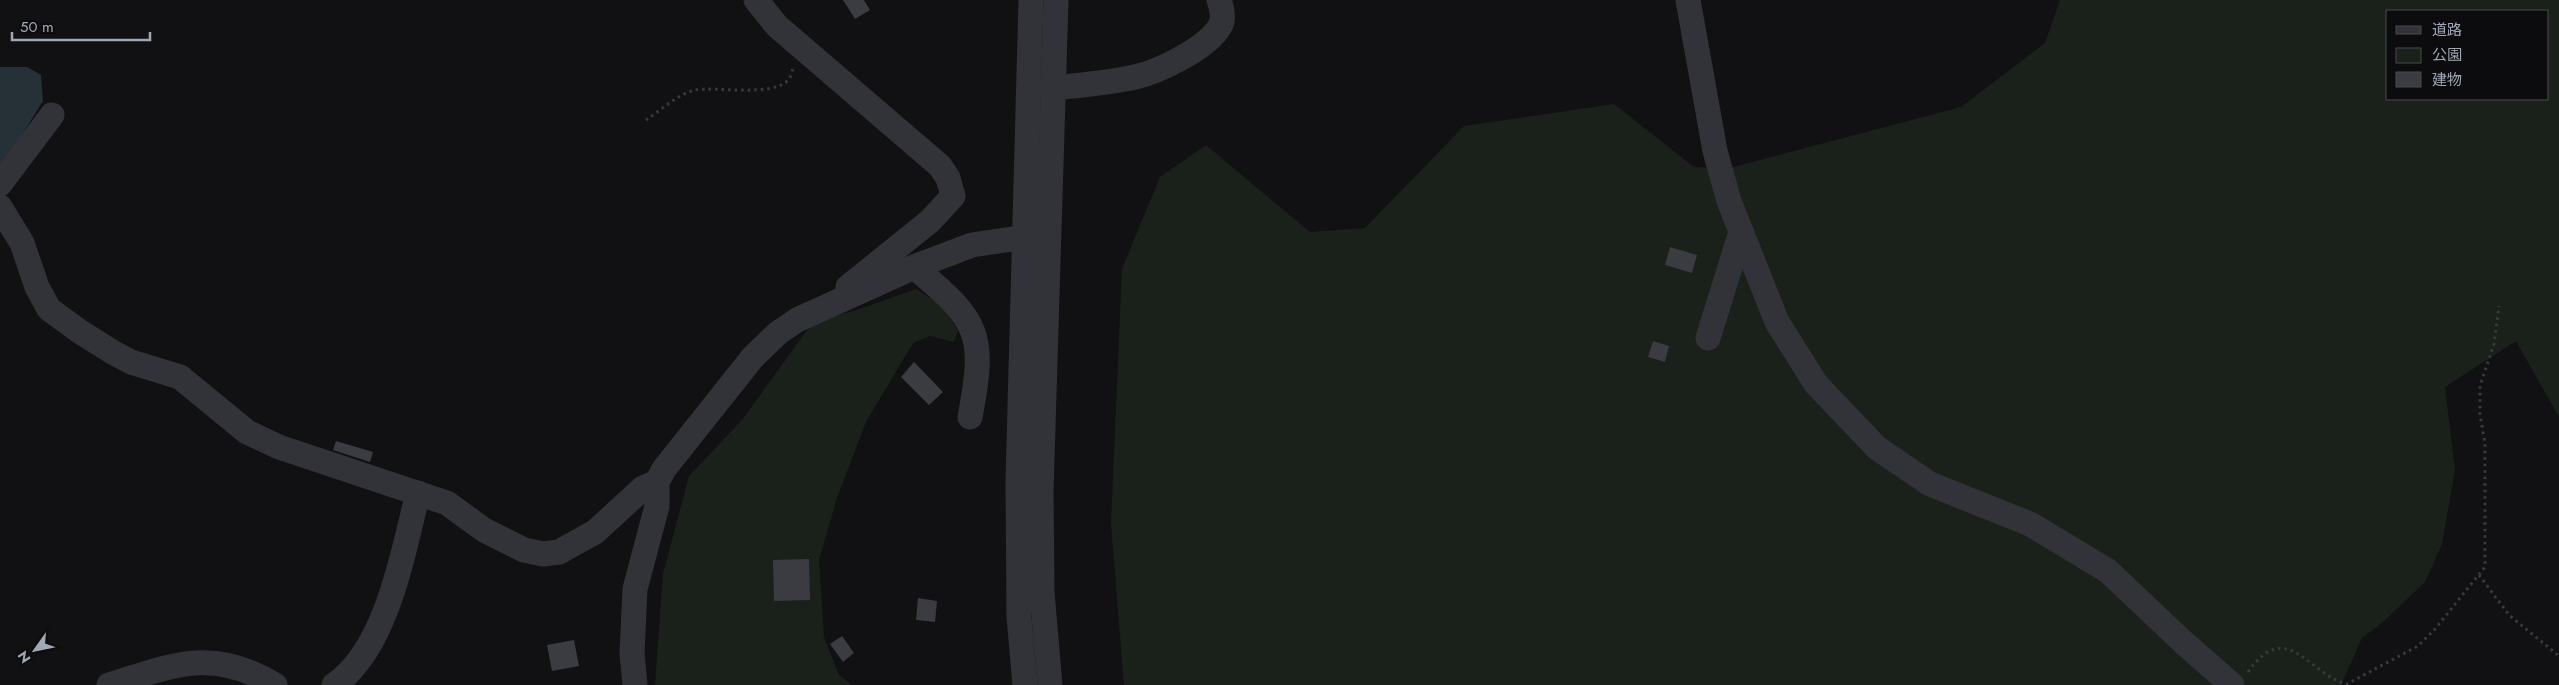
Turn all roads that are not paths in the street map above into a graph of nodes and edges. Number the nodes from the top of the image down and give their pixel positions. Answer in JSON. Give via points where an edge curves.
{"nodes":[{"id":1,"x":756,"y":0,"type":"edge"},
{"id":2,"x":1031,"y":0,"type":"edge"},
{"id":3,"x":1056,"y":0,"type":"edge"},
{"id":4,"x":1219,"y":0,"type":"edge"},
{"id":5,"x":1688,"y":0,"type":"edge"},
{"id":6,"x":1054,"y":88,"type":"junction"},
{"id":7,"x":52,"y":115,"type":"dead end"},
{"id":8,"x":0,"y":184,"type":"edge"},
{"id":9,"x":0,"y":207,"type":"edge"},
{"id":10,"x":1741,"y":232,"type":"junction"},
{"id":11,"x":1036,"y":238,"type":"junction"},
{"id":12,"x":914,"y":267,"type":"junction"},
{"id":13,"x":837,"y":303,"type":"junction"},
{"id":14,"x":1708,"y":338,"type":"dead end"},
{"id":15,"x":970,"y":417,"type":"dead end"},
{"id":16,"x":657,"y":482,"type":"junction"},
{"id":17,"x":418,"y":492,"type":"junction"},
{"id":18,"x":2238,"y":681,"type":"edge"},
{"id":19,"x":109,"y":685,"type":"edge"},
{"id":20,"x":275,"y":685,"type":"edge"},
{"id":21,"x":334,"y":685,"type":"edge"},
{"id":22,"x":635,"y":685,"type":"edge"},
{"id":23,"x":1025,"y":685,"type":"edge"},
{"id":24,"x":1050,"y":685,"type":"edge"}],
"edges":[{"from":1,"to":13,"type":"street","via":[[790,38],[940,166],[948,178],[953,196],[930,220],[839,294]]},
{"from":2,"to":11,"type":"street"},
{"from":3,"to":6,"type":"street"},
{"from":4,"to":6,"type":"street","via":[[1223,16],[1220,27],[1172,65],[1135,77]]},
{"from":5,"to":10,"type":"street","via":[[1715,151]]},
{"from":6,"to":11,"type":"street"},
{"from":7,"to":8,"type":"street"},
{"from":9,"to":17,"type":"street","via":[[22,243],[37,287],[49,308],[79,332],[131,362],[180,377],[247,432],[279,447]]},
{"from":10,"to":14,"type":"street"},
{"from":10,"to":18,"type":"street","via":[[1777,322],[1816,384],[1877,448],[1930,484],[2030,524],[2108,571],[2183,642]]},
{"from":11,"to":12,"type":"street","via":[[972,246]]},
{"from":11,"to":23,"type":"street","via":[[1018,491],[1019,617]]},
{"from":11,"to":24,"type":"street","via":[[1042,592]]},
{"from":12,"to":13,"type":"street"},
{"from":12,"to":15,"type":"street","via":[[959,307],[977,341],[979,364]]},
{"from":13,"to":16,"type":"street","via":[[797,320],[766,345],[664,469]]},
{"from":16,"to":17,"type":"street","via":[[643,488],[595,532],[559,552],[543,554],[524,550],[484,530],[447,503]]},
{"from":16,"to":22,"type":"street","via":[[658,506],[635,589],[632,653]]},
{"from":17,"to":21,"type":"street","via":[[390,596],[375,633],[364,656],[346,677]]},
{"from":19,"to":20,"type":"street","via":[[165,668],[194,662],[220,662],[260,676]]}]}
